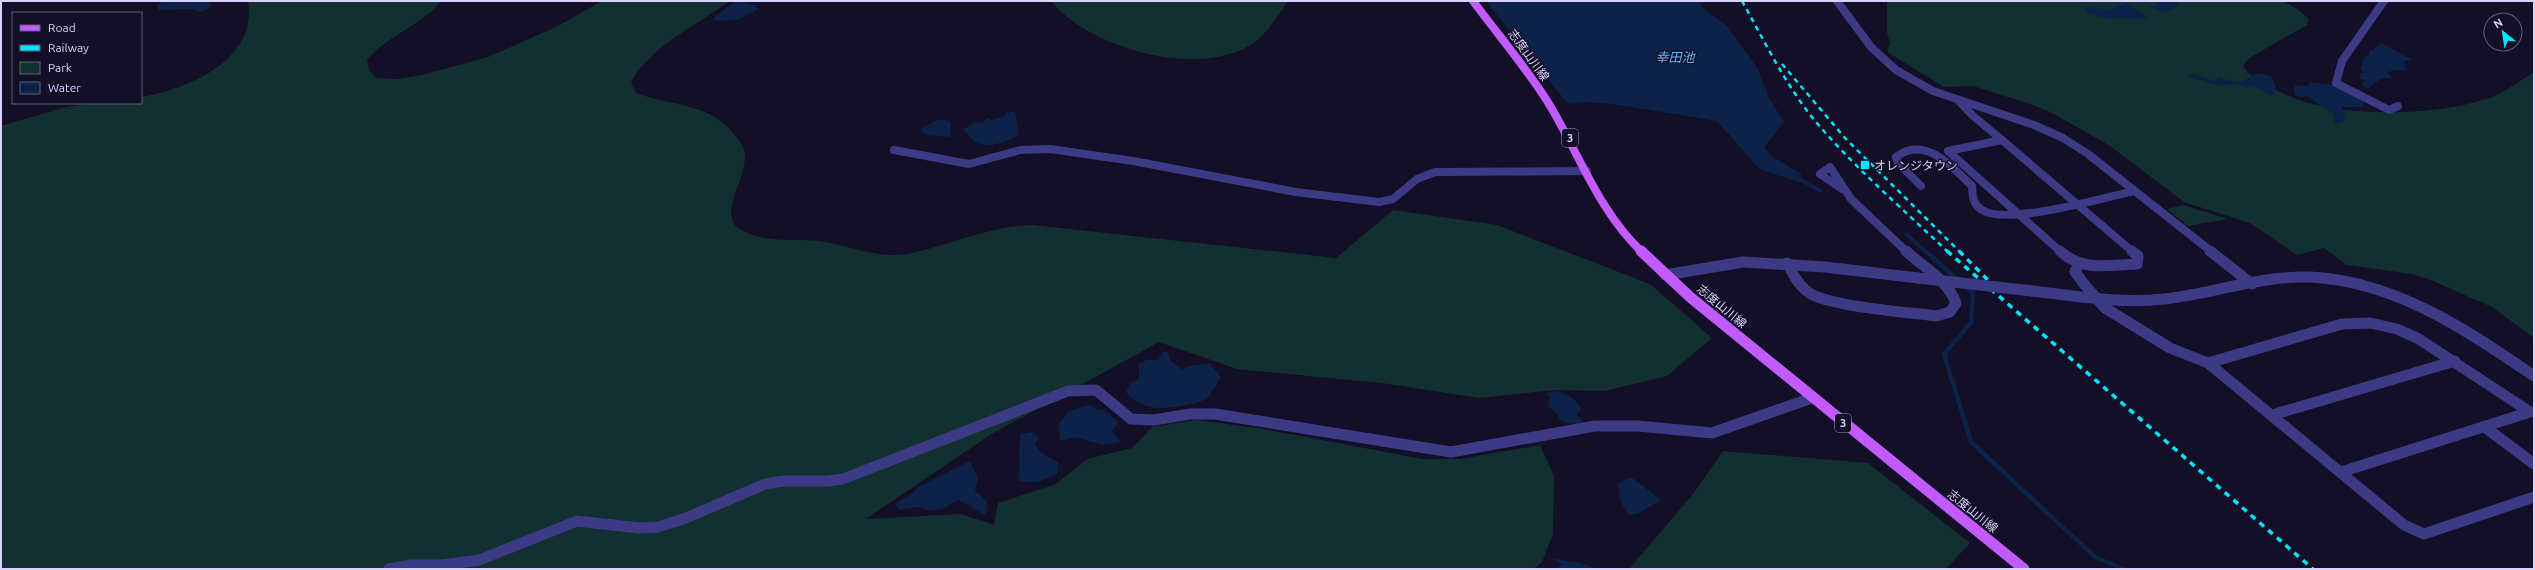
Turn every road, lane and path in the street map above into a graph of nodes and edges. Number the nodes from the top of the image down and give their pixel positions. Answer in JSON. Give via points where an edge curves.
{"nodes":[{"id":1,"x":1473,"y":1,"type":"edge"},
{"id":2,"x":1836,"y":1,"type":"edge"},
{"id":3,"x":2384,"y":1,"type":"edge"},
{"id":4,"x":1959,"y":101,"type":"junction"},
{"id":5,"x":2398,"y":106,"type":"dead end"},
{"id":6,"x":2002,"y":140,"type":"junction"},
{"id":7,"x":894,"y":150,"type":"dead end"},
{"id":8,"x":1587,"y":171,"type":"junction"},
{"id":9,"x":1921,"y":186,"type":"dead end"},
{"id":10,"x":1842,"y":188,"type":"dead end"},
{"id":11,"x":2134,"y":191,"type":"junction"},
{"id":12,"x":2077,"y":204,"type":"junction"},
{"id":13,"x":2021,"y":215,"type":"junction"},
{"id":14,"x":1787,"y":263,"type":"junction"},
{"id":15,"x":2078,"y":265,"type":"junction"},
{"id":16,"x":1665,"y":275,"type":"junction"},
{"id":17,"x":2252,"y":284,"type":"junction"},
{"id":18,"x":2455,"y":361,"type":"junction"},
{"id":19,"x":2208,"y":362,"type":"junction"},
{"id":20,"x":2534,"y":376,"type":"edge"},
{"id":21,"x":1812,"y":398,"type":"junction"},
{"id":22,"x":2532,"y":412,"type":"edge"},
{"id":23,"x":2272,"y":414,"type":"junction"},
{"id":24,"x":2486,"y":428,"type":"junction"},
{"id":25,"x":2534,"y":464,"type":"edge"},
{"id":26,"x":2341,"y":472,"type":"junction"},
{"id":27,"x":2534,"y":498,"type":"edge"},
{"id":28,"x":389,"y":569,"type":"edge"},
{"id":29,"x":2024,"y":569,"type":"edge"}],
"edges":[{"from":1,"to":8,"type":"main road","name":"志度山川線","number":"3","via":[[1551,107]]},
{"from":2,"to":4,"type":"street","via":[[1863,39],[1896,70],[1919,84]]},
{"from":3,"to":5,"type":"street","via":[[2342,61],[2336,83],[2389,110]]},
{"from":4,"to":6,"type":"street"},
{"from":4,"to":11,"type":"street","via":[[2054,133],[2088,154]]},
{"from":6,"to":12,"type":"street"},
{"from":6,"to":13,"type":"street","via":[[1948,151]]},
{"from":7,"to":8,"type":"street","via":[[977,164],[1036,147],[1093,154],[1224,179],[1379,202],[1393,199],[1417,179],[1435,172]]},
{"from":8,"to":16,"type":"main road","name":"志度山川線","number":"3","via":[[1628,239]]},
{"from":9,"to":13,"type":"street","via":[[1898,163],[1896,157],[1900,152],[1916,149],[1936,154],[1972,186],[1973,200],[1978,206],[1994,215]]},
{"from":10,"to":14,"type":"street","via":[[1952,292],[1956,303],[1950,312],[1936,316],[1832,301],[1811,294],[1797,281]]},
{"from":11,"to":12,"type":"street"},
{"from":11,"to":17,"type":"street"},
{"from":12,"to":13,"type":"street"},
{"from":12,"to":15,"type":"street","via":[[2138,256],[2137,264]]},
{"from":13,"to":15,"type":"street"},
{"from":14,"to":16,"type":"street","via":[[1743,262]]},
{"from":14,"to":17,"type":"street","bridge":true,"via":[[2123,300],[2163,299]]},
{"from":15,"to":19,"type":"street","bridge":true,"via":[[2075,272],[2110,313],[2195,359]]},
{"from":16,"to":21,"type":"main road","name":"志度山川線","number":"3"},
{"from":17,"to":20,"type":"street","via":[[2292,277],[2322,278],[2354,283],[2393,294],[2462,327]]},
{"from":18,"to":19,"type":"street","via":[[2397,329],[2370,323],[2342,324]]},
{"from":18,"to":22,"type":"street"},
{"from":18,"to":23,"type":"street"},
{"from":19,"to":23,"type":"street"},
{"from":21,"to":28,"type":"street","via":[[1712,432],[1638,426],[1595,426],[1451,452],[1215,414],[1190,414],[1154,420],[1131,419],[1096,390],[1068,391],[884,461],[861,473],[836,480],[793,478],[765,484],[658,528],[641,528],[592,520],[577,521],[479,560]]},
{"from":21,"to":29,"type":"main road","name":"志度山川線","number":"3"},
{"from":22,"to":24,"type":"street"},
{"from":23,"to":26,"type":"street"},
{"from":24,"to":25,"type":"street"},
{"from":24,"to":26,"type":"street"},
{"from":26,"to":27,"type":"street","via":[[2404,525],[2424,534]]}]}
